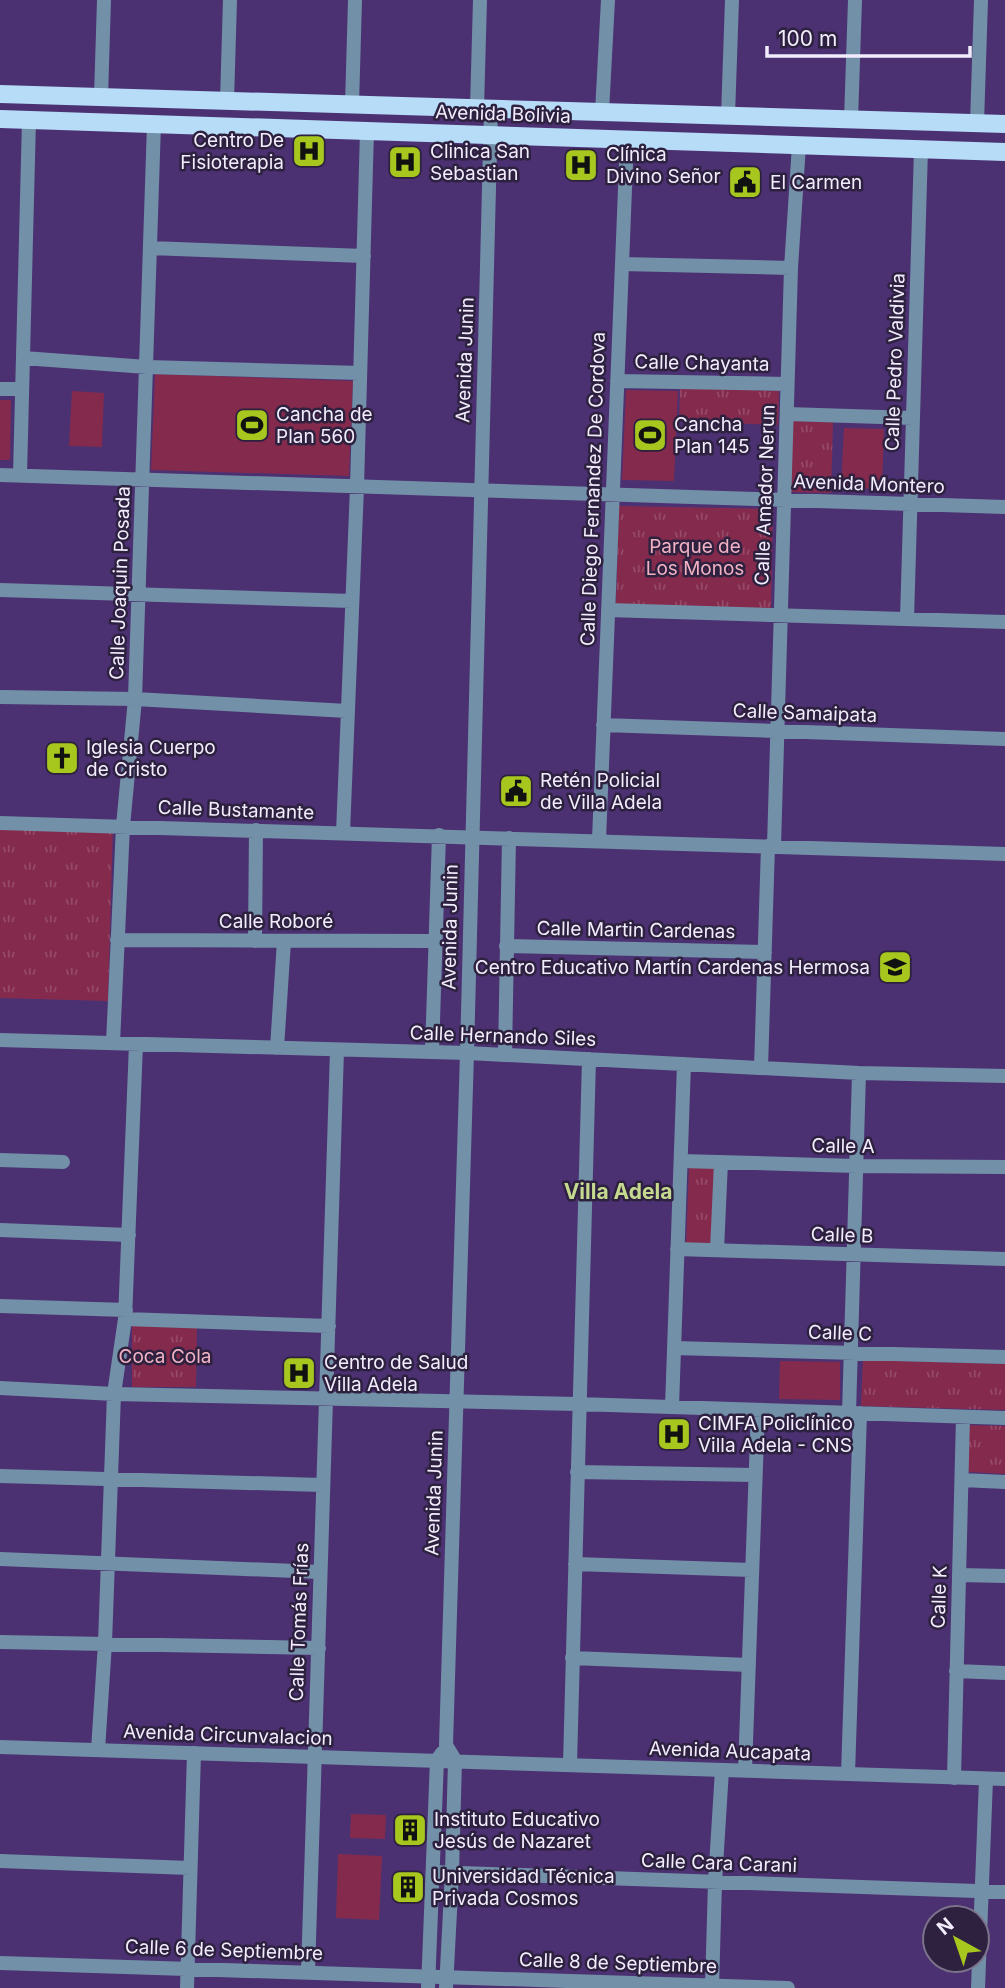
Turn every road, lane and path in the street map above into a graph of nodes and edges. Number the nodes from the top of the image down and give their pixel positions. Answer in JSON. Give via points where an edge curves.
{"nodes":[{"id":1,"x":104,"y":0,"type":"edge"},
{"id":2,"x":230,"y":0,"type":"edge"},
{"id":3,"x":355,"y":0,"type":"edge"},
{"id":4,"x":480,"y":0,"type":"edge"},
{"id":5,"x":608,"y":0,"type":"edge"},
{"id":6,"x":732,"y":0,"type":"edge"},
{"id":7,"x":855,"y":0,"type":"edge"},
{"id":8,"x":981,"y":0,"type":"edge"},
{"id":9,"x":0,"y":94,"type":"edge"},
{"id":10,"x":101,"y":97,"type":"junction"},
{"id":11,"x":227,"y":101,"type":"junction"},
{"id":12,"x":352,"y":105,"type":"junction"},
{"id":13,"x":484,"y":109,"type":"junction"},
{"id":14,"x":602,"y":112,"type":"junction"},
{"id":15,"x":728,"y":116,"type":"junction"},
{"id":16,"x":0,"y":119,"type":"edge"},
{"id":17,"x":29,"y":120,"type":"junction"},
{"id":18,"x":851,"y":120,"type":"junction"},
{"id":19,"x":977,"y":123,"type":"junction"},
{"id":20,"x":154,"y":124,"type":"junction"},
{"id":21,"x":1005,"y":124,"type":"edge"},
{"id":22,"x":367,"y":131,"type":"junction"},
{"id":23,"x":491,"y":135,"type":"junction"},
{"id":24,"x":626,"y":139,"type":"junction"},
{"id":25,"x":799,"y":145,"type":"junction"},
{"id":26,"x":921,"y":149,"type":"junction"},
{"id":27,"x":1005,"y":152,"type":"edge"},
{"id":28,"x":150,"y":248,"type":"junction"},
{"id":29,"x":364,"y":256,"type":"junction"},
{"id":30,"x":621,"y":264,"type":"junction"},
{"id":31,"x":791,"y":268,"type":"junction"},
{"id":32,"x":23,"y":358,"type":"junction"},
{"id":33,"x":147,"y":366,"type":"junction"},
{"id":34,"x":360,"y":373,"type":"junction"},
{"id":35,"x":617,"y":381,"type":"junction"},
{"id":36,"x":787,"y":384,"type":"junction"},
{"id":37,"x":0,"y":388,"type":"edge"},
{"id":38,"x":22,"y":389,"type":"junction"},
{"id":39,"x":787,"y":414,"type":"junction"},
{"id":40,"x":913,"y":418,"type":"junction"},
{"id":41,"x":0,"y":475,"type":"edge"},
{"id":42,"x":20,"y":475,"type":"junction"},
{"id":43,"x":143,"y":479,"type":"junction"},
{"id":44,"x":358,"y":487,"type":"junction"},
{"id":45,"x":480,"y":491,"type":"junction"},
{"id":46,"x":612,"y":495,"type":"junction"},
{"id":47,"x":785,"y":500,"type":"junction"},
{"id":48,"x":911,"y":504,"type":"junction"},
{"id":49,"x":1005,"y":507,"type":"edge"},
{"id":50,"x":0,"y":590,"type":"edge"},
{"id":51,"x":139,"y":594,"type":"junction"},
{"id":52,"x":352,"y":601,"type":"junction"},
{"id":53,"x":608,"y":610,"type":"junction"},
{"id":54,"x":781,"y":615,"type":"junction"},
{"id":55,"x":907,"y":619,"type":"junction"},
{"id":56,"x":1005,"y":622,"type":"edge"},
{"id":57,"x":0,"y":697,"type":"edge"},
{"id":58,"x":135,"y":699,"type":"junction"},
{"id":59,"x":347,"y":711,"type":"junction"},
{"id":60,"x":603,"y":724,"type":"junction"},
{"id":61,"x":778,"y":731,"type":"junction"},
{"id":62,"x":1005,"y":739,"type":"edge"},
{"id":63,"x":0,"y":822,"type":"edge"},
{"id":64,"x":123,"y":826,"type":"junction"},
{"id":65,"x":256,"y":830,"type":"junction"},
{"id":66,"x":342,"y":833,"type":"junction"},
{"id":67,"x":439,"y":835,"type":"junction"},
{"id":68,"x":471,"y":836,"type":"junction"},
{"id":69,"x":509,"y":838,"type":"junction"},
{"id":70,"x":598,"y":840,"type":"junction"},
{"id":71,"x":771,"y":846,"type":"junction"},
{"id":72,"x":1005,"y":854,"type":"edge"},
{"id":73,"x":117,"y":940,"type":"junction"},
{"id":74,"x":255,"y":941,"type":"junction"},
{"id":75,"x":284,"y":941,"type":"junction"},
{"id":76,"x":434,"y":941,"type":"junction"},
{"id":77,"x":506,"y":946,"type":"junction"},
{"id":78,"x":765,"y":952,"type":"junction"},
{"id":79,"x":0,"y":1040,"type":"edge"},
{"id":80,"x":113,"y":1044,"type":"junction"},
{"id":81,"x":136,"y":1044,"type":"junction"},
{"id":82,"x":277,"y":1048,"type":"junction"},
{"id":83,"x":337,"y":1050,"type":"junction"},
{"id":84,"x":432,"y":1052,"type":"junction"},
{"id":85,"x":467,"y":1053,"type":"junction"},
{"id":86,"x":505,"y":1055,"type":"junction"},
{"id":87,"x":589,"y":1059,"type":"junction"},
{"id":88,"x":684,"y":1064,"type":"junction"},
{"id":89,"x":761,"y":1068,"type":"junction"},
{"id":90,"x":859,"y":1073,"type":"junction"},
{"id":91,"x":1005,"y":1076,"type":"edge"},
{"id":92,"x":0,"y":1160,"type":"edge"},
{"id":93,"x":681,"y":1161,"type":"junction"},
{"id":94,"x":63,"y":1162,"type":"dead end"},
{"id":95,"x":721,"y":1162,"type":"junction"},
{"id":96,"x":856,"y":1166,"type":"junction"},
{"id":97,"x":1005,"y":1167,"type":"edge"},
{"id":98,"x":0,"y":1230,"type":"edge"},
{"id":99,"x":130,"y":1236,"type":"junction"},
{"id":100,"x":677,"y":1249,"type":"junction"},
{"id":101,"x":717,"y":1251,"type":"junction"},
{"id":102,"x":854,"y":1255,"type":"junction"},
{"id":103,"x":1005,"y":1259,"type":"edge"},
{"id":104,"x":0,"y":1306,"type":"edge"},
{"id":105,"x":125,"y":1315,"type":"junction"},
{"id":106,"x":329,"y":1325,"type":"junction"},
{"id":107,"x":674,"y":1348,"type":"junction"},
{"id":108,"x":851,"y":1353,"type":"junction"},
{"id":109,"x":1005,"y":1357,"type":"edge"},
{"id":110,"x":0,"y":1388,"type":"edge"},
{"id":111,"x":114,"y":1394,"type":"junction"},
{"id":112,"x":326,"y":1400,"type":"junction"},
{"id":113,"x":456,"y":1402,"type":"junction"},
{"id":114,"x":578,"y":1404,"type":"junction"},
{"id":115,"x":672,"y":1407,"type":"junction"},
{"id":116,"x":758,"y":1410,"type":"junction"},
{"id":117,"x":855,"y":1413,"type":"junction"},
{"id":118,"x":963,"y":1417,"type":"junction"},
{"id":119,"x":1005,"y":1418,"type":"edge"},
{"id":120,"x":577,"y":1472,"type":"junction"},
{"id":121,"x":755,"y":1475,"type":"junction"},
{"id":122,"x":0,"y":1476,"type":"edge"},
{"id":123,"x":111,"y":1479,"type":"junction"},
{"id":124,"x":962,"y":1480,"type":"junction"},
{"id":125,"x":1005,"y":1482,"type":"edge"},
{"id":126,"x":322,"y":1485,"type":"junction"},
{"id":127,"x":0,"y":1559,"type":"edge"},
{"id":128,"x":108,"y":1562,"type":"junction"},
{"id":129,"x":575,"y":1564,"type":"junction"},
{"id":130,"x":752,"y":1570,"type":"junction"},
{"id":131,"x":320,"y":1572,"type":"junction"},
{"id":132,"x":959,"y":1575,"type":"junction"},
{"id":133,"x":1005,"y":1576,"type":"edge"},
{"id":134,"x":0,"y":1642,"type":"edge"},
{"id":135,"x":105,"y":1643,"type":"junction"},
{"id":136,"x":319,"y":1648,"type":"junction"},
{"id":137,"x":572,"y":1658,"type":"junction"},
{"id":138,"x":749,"y":1665,"type":"junction"},
{"id":139,"x":956,"y":1671,"type":"junction"},
{"id":140,"x":1005,"y":1673,"type":"edge"},
{"id":141,"x":446,"y":1745,"type":"junction"},
{"id":142,"x":0,"y":1747,"type":"edge"},
{"id":143,"x":98,"y":1750,"type":"junction"},
{"id":144,"x":194,"y":1753,"type":"junction"},
{"id":145,"x":314,"y":1757,"type":"junction"},
{"id":146,"x":437,"y":1760,"type":"junction"},
{"id":147,"x":454,"y":1760,"type":"junction"},
{"id":148,"x":569,"y":1764,"type":"junction"},
{"id":149,"x":722,"y":1770,"type":"junction"},
{"id":150,"x":745,"y":1770,"type":"junction"},
{"id":151,"x":848,"y":1774,"type":"junction"},
{"id":152,"x":954,"y":1777,"type":"junction"},
{"id":153,"x":986,"y":1779,"type":"junction"},
{"id":154,"x":1005,"y":1779,"type":"edge"},
{"id":155,"x":0,"y":1861,"type":"edge"},
{"id":156,"x":190,"y":1868,"type":"junction"},
{"id":157,"x":433,"y":1872,"type":"junction"},
{"id":158,"x":452,"y":1872,"type":"junction"},
{"id":159,"x":715,"y":1882,"type":"junction"},
{"id":160,"x":982,"y":1892,"type":"junction"},
{"id":161,"x":1005,"y":1892,"type":"edge"},
{"id":162,"x":0,"y":1963,"type":"edge"},
{"id":163,"x":187,"y":1968,"type":"junction"},
{"id":164,"x":308,"y":1972,"type":"junction"},
{"id":165,"x":428,"y":1982,"type":"edge"},
{"id":166,"x":446,"y":1982,"type":"edge"},
{"id":167,"x":712,"y":1987,"type":"edge"},
{"id":168,"x":187,"y":1988,"type":"edge"},
{"id":169,"x":788,"y":1988,"type":"edge"},
{"id":170,"x":978,"y":1988,"type":"edge"}],
"edges":[{"from":1,"to":10,"type":"street"},
{"from":2,"to":11,"type":"street"},
{"from":3,"to":12,"type":"street"},
{"from":4,"to":13,"type":"street","name":"Avenida Junin"},
{"from":5,"to":14,"type":"street"},
{"from":6,"to":15,"type":"street"},
{"from":7,"to":18,"type":"street"},
{"from":8,"to":19,"type":"street"},
{"from":9,"to":10,"type":"main road","name":"Avenida Bolivia"},
{"from":10,"to":11,"type":"main road","name":"Avenida Bolivia"},
{"from":11,"to":12,"type":"main road","name":"Avenida Bolivia"},
{"from":12,"to":13,"type":"main road","name":"Avenida Bolivia"},
{"from":13,"to":14,"type":"main road","name":"Avenida Bolivia"},
{"from":13,"to":23,"type":"street","name":"Avenida Junin"},
{"from":14,"to":15,"type":"main road","name":"Avenida Bolivia"},
{"from":15,"to":18,"type":"main road","name":"Avenida Bolivia"},
{"from":16,"to":17,"type":"main road","name":"Avenida Bolivia"},
{"from":17,"to":20,"type":"main road","name":"Avenida Bolivia"},
{"from":17,"to":32,"type":"street"},
{"from":18,"to":19,"type":"main road","name":"Avenida Bolivia"},
{"from":19,"to":21,"type":"main road","name":"Avenida Bolivia"},
{"from":20,"to":22,"type":"main road","name":"Avenida Bolivia"},
{"from":20,"to":28,"type":"street","name":"Calle Joaquin Posada"},
{"from":22,"to":23,"type":"main road","name":"Avenida Bolivia"},
{"from":22,"to":29,"type":"street"},
{"from":23,"to":24,"type":"main road","name":"Avenida Bolivia"},
{"from":23,"to":45,"type":"street","name":"Avenida Junin"},
{"from":24,"to":25,"type":"main road","name":"Avenida Bolivia"},
{"from":24,"to":30,"type":"street","name":"Calle Diego Fernandez De Cordova"},
{"from":25,"to":26,"type":"main road","name":"Avenida Bolivia"},
{"from":25,"to":31,"type":"street","name":"Calle Amador Nerun"},
{"from":26,"to":27,"type":"main road","name":"Avenida Bolivia"},
{"from":26,"to":40,"type":"street","name":"Calle Pedro Valdivia"},
{"from":28,"to":29,"type":"street"},
{"from":28,"to":33,"type":"street","name":"Calle Joaquin Posada"},
{"from":29,"to":34,"type":"street"},
{"from":30,"to":31,"type":"street"},
{"from":30,"to":35,"type":"street","name":"Calle Diego Fernandez De Cordova"},
{"from":31,"to":36,"type":"street","name":"Calle Amador Nerun"},
{"from":32,"to":33,"type":"street"},
{"from":32,"to":38,"type":"street"},
{"from":33,"to":34,"type":"street"},
{"from":33,"to":43,"type":"street","name":"Calle Joaquin Posada"},
{"from":34,"to":44,"type":"street"},
{"from":35,"to":36,"type":"street","name":"Calle Chayanta"},
{"from":35,"to":46,"type":"street","name":"Calle Diego Fernandez De Cordova"},
{"from":36,"to":39,"type":"street","name":"Calle Amador Nerun"},
{"from":37,"to":38,"type":"street"},
{"from":38,"to":42,"type":"street"},
{"from":39,"to":40,"type":"street"},
{"from":39,"to":47,"type":"street","name":"Calle Amador Nerun"},
{"from":40,"to":48,"type":"street","name":"Calle Pedro Valdivia"},
{"from":41,"to":42,"type":"street","name":"Avenida Montero"},
{"from":42,"to":43,"type":"street","name":"Avenida Montero"},
{"from":43,"to":44,"type":"street","name":"Avenida Montero"},
{"from":43,"to":51,"type":"street","name":"Calle Joaquin Posada"},
{"from":44,"to":45,"type":"street","name":"Avenida Montero"},
{"from":44,"to":52,"type":"street"},
{"from":45,"to":46,"type":"street","name":"Avenida Montero"},
{"from":45,"to":68,"type":"street","name":"Avenida Junin"},
{"from":46,"to":47,"type":"street","name":"Avenida Montero"},
{"from":46,"to":53,"type":"street","name":"Calle Diego Fernandez De Cordova"},
{"from":47,"to":48,"type":"street","name":"Avenida Montero"},
{"from":47,"to":54,"type":"street","name":"Calle Amador Nerun"},
{"from":48,"to":49,"type":"street","name":"Avenida Montero"},
{"from":48,"to":55,"type":"street","name":"Calle Pedro Valdivia"},
{"from":50,"to":51,"type":"street"},
{"from":51,"to":52,"type":"street"},
{"from":51,"to":58,"type":"street","name":"Calle Joaquin Posada"},
{"from":52,"to":59,"type":"street"},
{"from":53,"to":54,"type":"street"},
{"from":53,"to":60,"type":"street","name":"Calle Diego Fernandez De Cordova"},
{"from":54,"to":55,"type":"street"},
{"from":54,"to":61,"type":"street","name":"Calle Amador Nerun"},
{"from":55,"to":56,"type":"street"},
{"from":57,"to":58,"type":"street"},
{"from":58,"to":59,"type":"street"},
{"from":58,"to":64,"type":"street","name":"Calle Joaquin Posada"},
{"from":59,"to":66,"type":"street"},
{"from":60,"to":61,"type":"street","name":"Calle Samaipata"},
{"from":60,"to":70,"type":"street","name":"Calle Diego Fernandez De Cordova"},
{"from":61,"to":62,"type":"street","name":"Calle Samaipata"},
{"from":61,"to":71,"type":"street","name":"Calle Amador Nerun"},
{"from":63,"to":64,"type":"street","name":"Calle Bustamante"},
{"from":64,"to":65,"type":"street","name":"Calle Bustamante"},
{"from":64,"to":73,"type":"street","name":"Calle Joaquin Posada"},
{"from":65,"to":66,"type":"street","name":"Calle Bustamante"},
{"from":65,"to":74,"type":"street"},
{"from":66,"to":67,"type":"street","name":"Calle Bustamante"},
{"from":67,"to":68,"type":"street","name":"Calle Bustamante"},
{"from":67,"to":76,"type":"street","name":"Avenida Junin"},
{"from":68,"to":69,"type":"street","name":"Calle Bustamante"},
{"from":68,"to":85,"type":"street","name":"Avenida Junin"},
{"from":69,"to":70,"type":"street","name":"Calle Bustamante"},
{"from":69,"to":77,"type":"street"},
{"from":70,"to":71,"type":"street","name":"Calle Bustamante"},
{"from":71,"to":72,"type":"street","name":"Calle Bustamante"},
{"from":71,"to":78,"type":"street","name":"Calle Amador Nerun"},
{"from":73,"to":74,"type":"street","name":"Calle Roboré"},
{"from":73,"to":80,"type":"street","name":"Calle Joaquin Posada"},
{"from":74,"to":75,"type":"street","name":"Calle Roboré"},
{"from":75,"to":76,"type":"street","name":"Calle Roboré"},
{"from":75,"to":82,"type":"street"},
{"from":76,"to":84,"type":"street","name":"Avenida Junin"},
{"from":77,"to":78,"type":"street","name":"Calle Martin Cardenas"},
{"from":77,"to":86,"type":"street"},
{"from":78,"to":89,"type":"street","name":"Calle Amador Nerun"},
{"from":79,"to":80,"type":"street","name":"Calle Hernando Siles"},
{"from":80,"to":81,"type":"street","name":"Calle Hernando Siles"},
{"from":81,"to":82,"type":"street","name":"Calle Hernando Siles"},
{"from":81,"to":99,"type":"street"},
{"from":82,"to":83,"type":"street","name":"Calle Hernando Siles"},
{"from":83,"to":84,"type":"street","name":"Calle Hernando Siles"},
{"from":83,"to":106,"type":"street","name":"Calle Tomás Frías"},
{"from":84,"to":85,"type":"street","name":"Calle Hernando Siles"},
{"from":85,"to":86,"type":"street","name":"Calle Hernando Siles"},
{"from":85,"to":113,"type":"street","name":"Avenida Junin"},
{"from":86,"to":87,"type":"street","name":"Calle Hernando Siles"},
{"from":87,"to":88,"type":"street","name":"Calle Hernando Siles"},
{"from":87,"to":114,"type":"street"},
{"from":88,"to":89,"type":"street","name":"Calle Hernando Siles"},
{"from":88,"to":93,"type":"street"},
{"from":89,"to":90,"type":"street","name":"Calle Hernando Siles"},
{"from":90,"to":91,"type":"street","name":"Calle Hernando Siles"},
{"from":90,"to":96,"type":"street"},
{"from":92,"to":94,"type":"street"},
{"from":93,"to":95,"type":"street","name":"Calle A"},
{"from":93,"to":100,"type":"street"},
{"from":95,"to":96,"type":"street","name":"Calle A"},
{"from":95,"to":101,"type":"street"},
{"from":96,"to":97,"type":"street","name":"Calle A"},
{"from":96,"to":102,"type":"street"},
{"from":98,"to":99,"type":"street"},
{"from":99,"to":105,"type":"street"},
{"from":100,"to":101,"type":"street","name":"Calle B"},
{"from":100,"to":107,"type":"street"},
{"from":101,"to":102,"type":"street","name":"Calle B"},
{"from":102,"to":103,"type":"street","name":"Calle B"},
{"from":102,"to":108,"type":"street"},
{"from":104,"to":105,"type":"street"},
{"from":105,"to":106,"type":"street"},
{"from":105,"to":111,"type":"street"},
{"from":106,"to":112,"type":"street","name":"Calle Tomás Frías"},
{"from":107,"to":108,"type":"street","name":"Calle C"},
{"from":107,"to":115,"type":"street"},
{"from":108,"to":109,"type":"street","name":"Calle C"},
{"from":108,"to":117,"type":"street"},
{"from":110,"to":111,"type":"street"},
{"from":111,"to":112,"type":"street"},
{"from":111,"to":123,"type":"street"},
{"from":112,"to":113,"type":"street"},
{"from":112,"to":126,"type":"street","name":"Calle Tomás Frías"},
{"from":113,"to":114,"type":"street"},
{"from":113,"to":141,"type":"street","name":"Avenida Junin"},
{"from":114,"to":115,"type":"street"},
{"from":114,"to":120,"type":"street"},
{"from":115,"to":116,"type":"street"},
{"from":116,"to":117,"type":"street"},
{"from":116,"to":121,"type":"street"},
{"from":117,"to":118,"type":"street"},
{"from":117,"to":151,"type":"street"},
{"from":118,"to":119,"type":"street"},
{"from":118,"to":124,"type":"street","name":"Calle K"},
{"from":120,"to":121,"type":"street"},
{"from":120,"to":129,"type":"street"},
{"from":121,"to":130,"type":"street"},
{"from":122,"to":123,"type":"street"},
{"from":123,"to":126,"type":"street"},
{"from":123,"to":128,"type":"street"},
{"from":124,"to":125,"type":"street"},
{"from":124,"to":132,"type":"street","name":"Calle K"},
{"from":126,"to":131,"type":"street","name":"Calle Tomás Frías"},
{"from":127,"to":128,"type":"street"},
{"from":128,"to":131,"type":"street"},
{"from":128,"to":135,"type":"street"},
{"from":129,"to":130,"type":"street"},
{"from":129,"to":137,"type":"street"},
{"from":130,"to":138,"type":"street"},
{"from":131,"to":136,"type":"street","name":"Calle Tomás Frías"},
{"from":132,"to":133,"type":"street"},
{"from":132,"to":139,"type":"street","name":"Calle K"},
{"from":134,"to":135,"type":"street"},
{"from":135,"to":136,"type":"street"},
{"from":135,"to":143,"type":"street"},
{"from":136,"to":145,"type":"street","name":"Calle Tomás Frías"},
{"from":137,"to":138,"type":"street"},
{"from":137,"to":148,"type":"street"},
{"from":138,"to":150,"type":"street"},
{"from":139,"to":140,"type":"street"},
{"from":139,"to":152,"type":"street","name":"Calle K"},
{"from":141,"to":146,"type":"street","name":"Avenida Junin"},
{"from":141,"to":147,"type":"street","name":"Avenida Junin"},
{"from":142,"to":143,"type":"street","name":"Avenida Circunvalacion"},
{"from":143,"to":144,"type":"street","name":"Avenida Circunvalacion"},
{"from":144,"to":145,"type":"street","name":"Avenida Circunvalacion"},
{"from":144,"to":156,"type":"street"},
{"from":145,"to":146,"type":"street","name":"Avenida Circunvalacion"},
{"from":145,"to":164,"type":"street","name":"Calle Tomás Frías"},
{"from":146,"to":147,"type":"street","name":"Avenida Circunvalacion"},
{"from":146,"to":157,"type":"street","name":"Avenida Junin"},
{"from":147,"to":148,"type":"street","name":"Avenida Aucapata"},
{"from":147,"to":158,"type":"street","name":"Avenida Junin"},
{"from":148,"to":149,"type":"street","name":"Avenida Aucapata"},
{"from":149,"to":150,"type":"street","name":"Avenida Aucapata"},
{"from":149,"to":159,"type":"street"},
{"from":150,"to":151,"type":"street","name":"Avenida Aucapata"},
{"from":151,"to":152,"type":"street","name":"Avenida Aucapata"},
{"from":152,"to":153,"type":"street","name":"Avenida Aucapata"},
{"from":153,"to":154,"type":"street","name":"Avenida Aucapata"},
{"from":153,"to":160,"type":"street"},
{"from":155,"to":156,"type":"street"},
{"from":156,"to":163,"type":"street"},
{"from":157,"to":158,"type":"street","name":"Calle Cara Carani"},
{"from":157,"to":165,"type":"street","name":"Avenida Junin"},
{"from":158,"to":159,"type":"street","name":"Calle Cara Carani"},
{"from":158,"to":166,"type":"street","name":"Avenida Junin"},
{"from":159,"to":160,"type":"street","name":"Calle Cara Carani"},
{"from":159,"to":167,"type":"street"},
{"from":160,"to":161,"type":"street","name":"Calle Cara Carani"},
{"from":160,"to":170,"type":"street"},
{"from":162,"to":163,"type":"street","name":"Calle 6 de Septiembre"},
{"from":163,"to":164,"type":"street","name":"Calle 6 de Septiembre"},
{"from":163,"to":168,"type":"street"},
{"from":164,"to":165,"type":"street","name":"Calle 6 de Septiembre"},
{"from":165,"to":166,"type":"street","name":"Calle 6 de Septiembre"},
{"from":166,"to":167,"type":"street","name":"Calle 8 de Septiembre"},
{"from":167,"to":169,"type":"street","name":"Calle 8 de Septiembre"}]}
